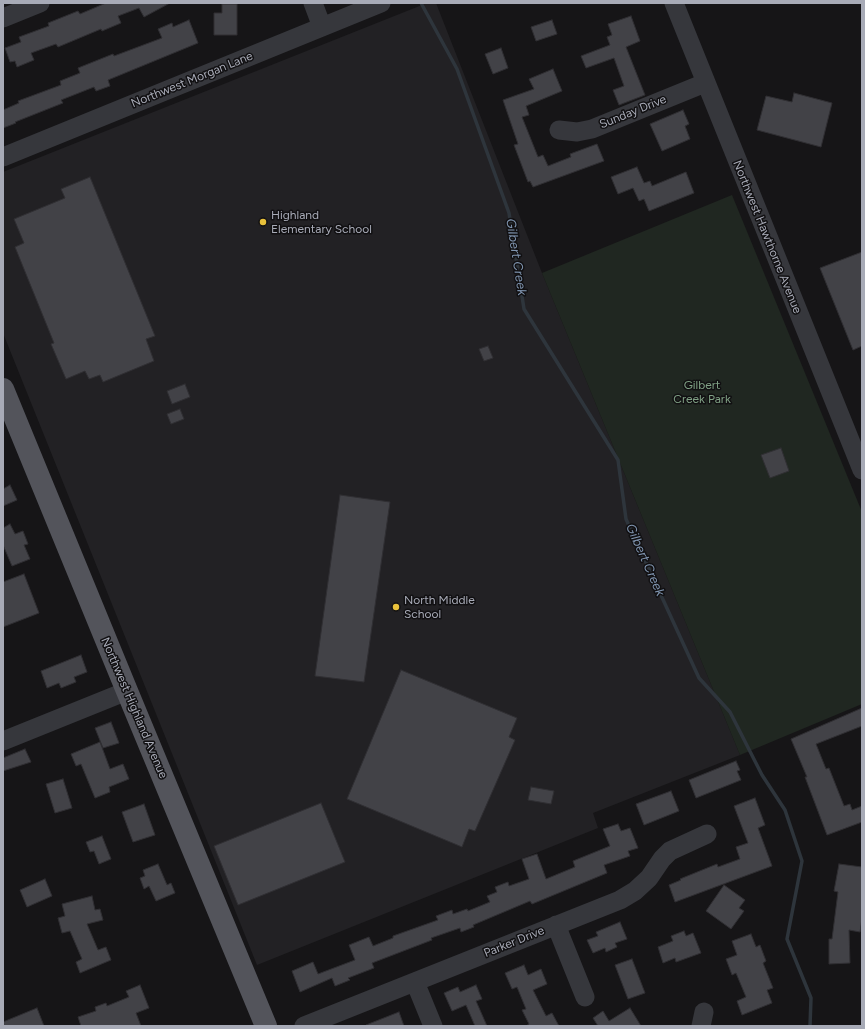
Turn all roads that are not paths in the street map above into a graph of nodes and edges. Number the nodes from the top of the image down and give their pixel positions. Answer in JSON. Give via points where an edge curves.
{"nodes":[{"id":1,"x":40,"y":3,"type":"edge"},
{"id":2,"x":313,"y":3,"type":"edge"},
{"id":3,"x":381,"y":3,"type":"edge"},
{"id":4,"x":674,"y":3,"type":"edge"},
{"id":5,"x":3,"y":18,"type":"edge"},
{"id":6,"x":322,"y":27,"type":"junction"},
{"id":7,"x":705,"y":84,"type":"junction"},
{"id":8,"x":560,"y":130,"type":"dead end"},
{"id":9,"x":3,"y":157,"type":"edge"},
{"id":10,"x":3,"y":389,"type":"edge"},
{"id":11,"x":862,"y":470,"type":"edge"},
{"id":12,"x":127,"y":691,"type":"junction"},
{"id":13,"x":3,"y":741,"type":"edge"},
{"id":14,"x":707,"y":834,"type":"dead end"},
{"id":15,"x":556,"y":925,"type":"junction"},
{"id":16,"x":415,"y":982,"type":"junction"},
{"id":17,"x":585,"y":997,"type":"dead end"},
{"id":18,"x":266,"y":1026,"type":"edge"},
{"id":19,"x":304,"y":1026,"type":"edge"},
{"id":20,"x":433,"y":1026,"type":"edge"}],
"edges":[{"from":1,"to":5,"type":"street"},
{"from":2,"to":6,"type":"street"},
{"from":3,"to":6,"type":"street","name":"Northwest Morgan Lane"},
{"from":4,"to":7,"type":"street","name":"Northwest Hawthorne Avenue"},
{"from":6,"to":9,"type":"street","name":"Northwest Morgan Lane"},
{"from":7,"to":8,"type":"street","name":"Sunday Drive","via":[[592,129],[576,132]]},
{"from":7,"to":11,"type":"street","name":"Northwest Hawthorne Avenue"},
{"from":10,"to":12,"type":"main road","name":"Northwest Highland Avenue"},
{"from":12,"to":13,"type":"street"},
{"from":12,"to":18,"type":"main road","name":"Northwest Highland Avenue"},
{"from":14,"to":15,"type":"street","name":"Parker Drive","via":[[670,851],[635,891],[620,900]]},
{"from":15,"to":16,"type":"street","name":"Parker Drive"},
{"from":15,"to":17,"type":"street"},
{"from":16,"to":19,"type":"street","name":"Parker Drive"},
{"from":16,"to":20,"type":"street"}]}
